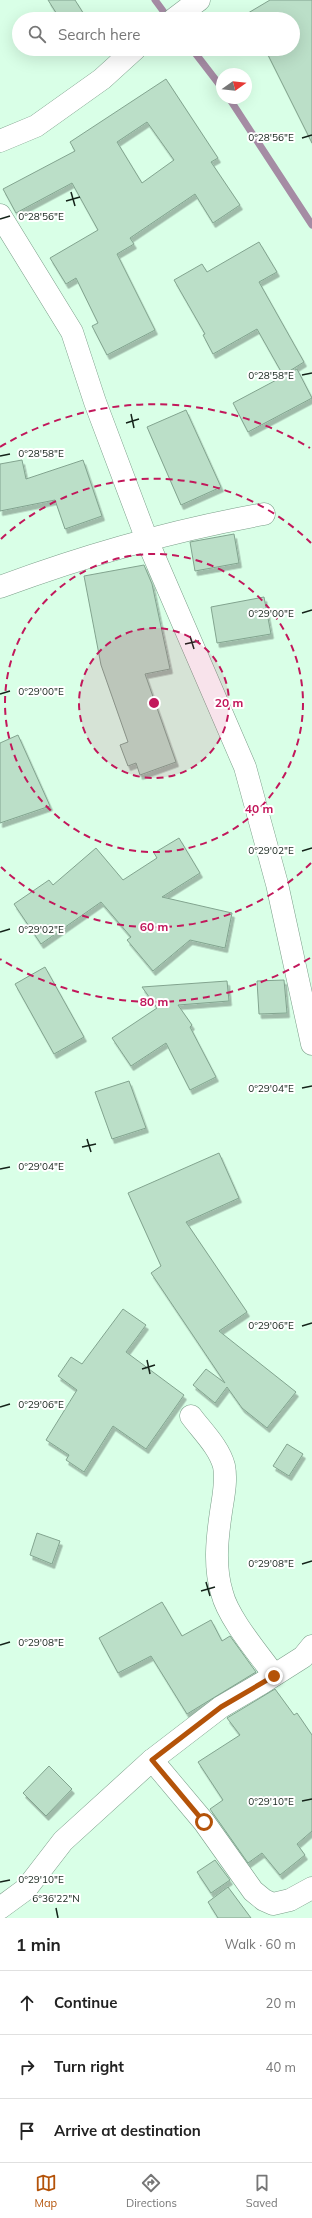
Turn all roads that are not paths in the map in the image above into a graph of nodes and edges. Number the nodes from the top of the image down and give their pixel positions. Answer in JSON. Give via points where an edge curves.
{"nodes":[{"id":1,"x":199,"y":0,"type":"edge"},
{"id":2,"x":183,"y":12,"type":"edge"},
{"id":3,"x":127,"y":56,"type":"edge"},
{"id":4,"x":0,"y":141,"type":"edge"},
{"id":5,"x":0,"y":215,"type":"edge"},
{"id":6,"x":264,"y":514,"type":"dead end"},
{"id":7,"x":147,"y":540,"type":"junction"},
{"id":8,"x":0,"y":587,"type":"edge"},
{"id":9,"x":312,"y":1044,"type":"edge"},
{"id":10,"x":191,"y":1416,"type":"dead end"},
{"id":11,"x":312,"y":1646,"type":"edge"},
{"id":12,"x":274,"y":1676,"type":"junction"},
{"id":13,"x":152,"y":1760,"type":"junction"},
{"id":14,"x":312,"y":1888,"type":"edge"},
{"id":15,"x":0,"y":1908,"type":"edge"}],
"edges":[{"from":1,"to":2,"type":"street"},
{"from":3,"to":4,"type":"street","via":[[102,79],[36,126]]},
{"from":5,"to":7,"type":"street","via":[[72,332],[95,402]]},
{"from":6,"to":7,"type":"street","via":[[208,524]]},
{"from":7,"to":8,"type":"street","via":[[60,564]]},
{"from":7,"to":9,"type":"street","via":[[245,767],[277,884]]},
{"from":10,"to":12,"type":"street","via":[[219,1453],[224,1467],[217,1566],[222,1594],[231,1613]]},
{"from":11,"to":12,"type":"street","via":[[303,1656]]},
{"from":12,"to":13,"type":"street","via":[[221,1707]]},
{"from":13,"to":14,"type":"street","via":[[204,1822],[252,1891],[273,1904]]},
{"from":13,"to":15,"type":"street","via":[[63,1841],[26,1889]]}]}
